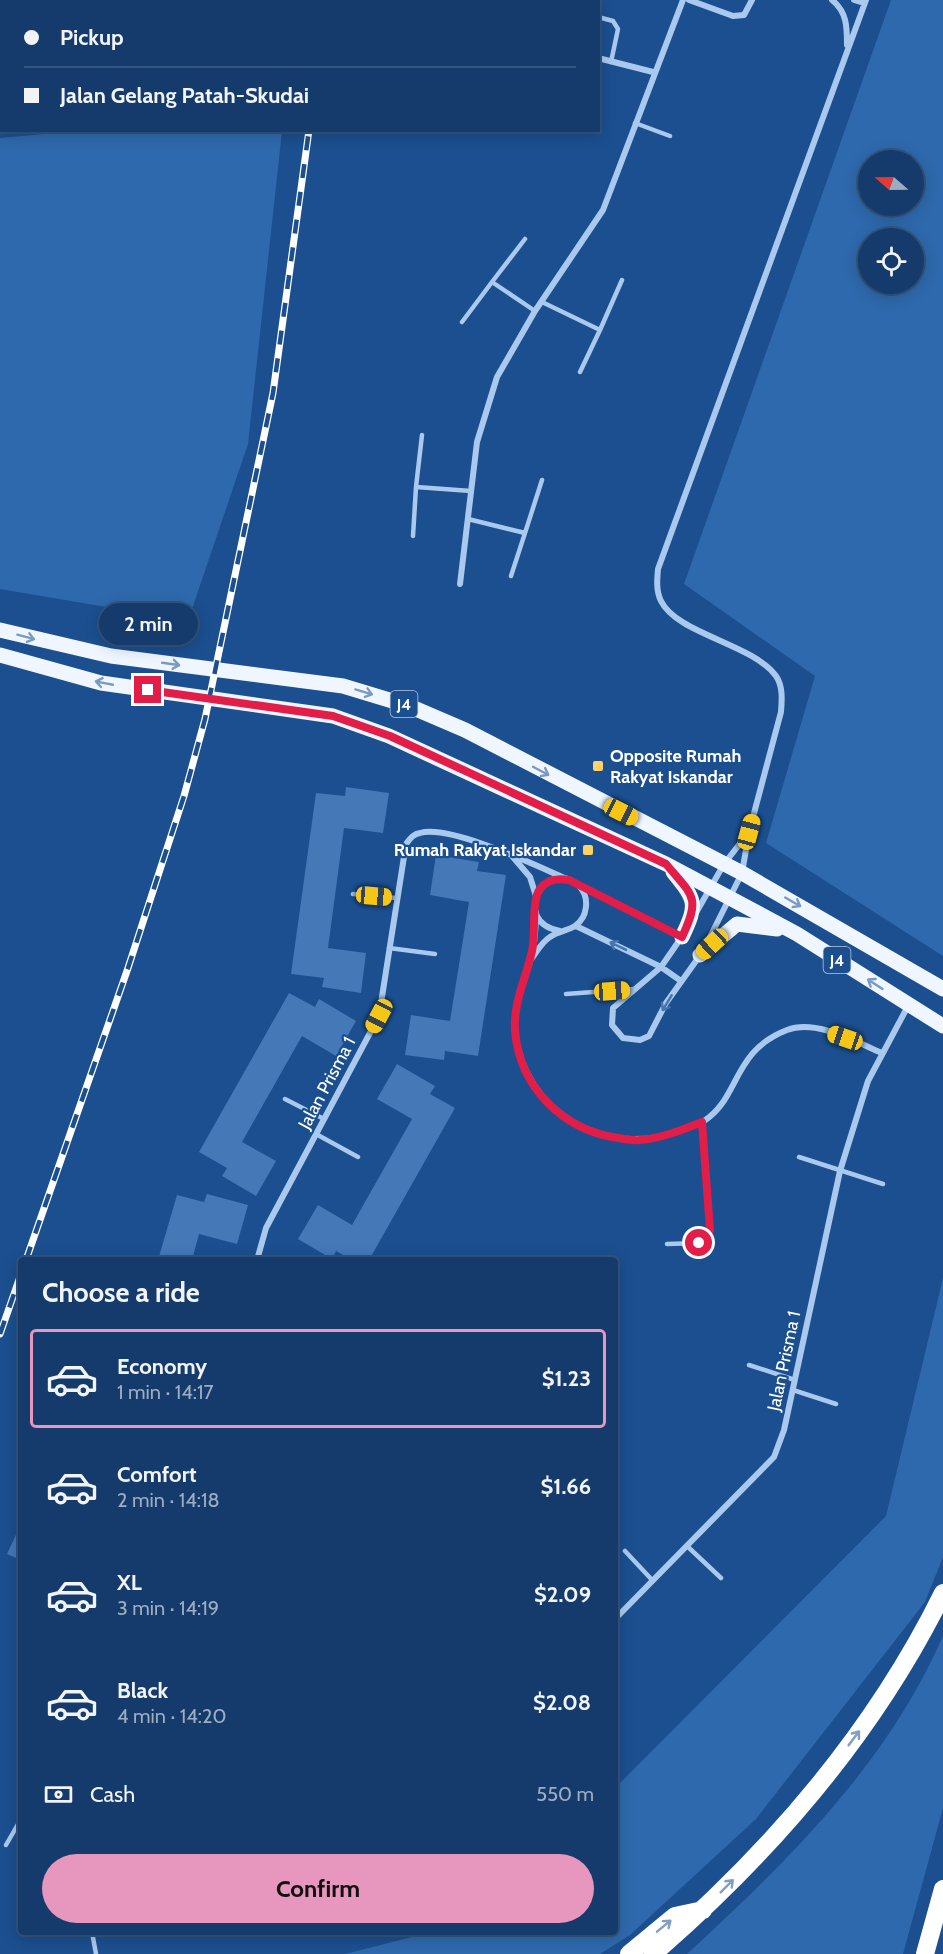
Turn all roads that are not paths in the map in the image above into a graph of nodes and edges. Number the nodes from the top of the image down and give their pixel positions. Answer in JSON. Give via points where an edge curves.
{"nodes":[{"id":1,"x":683,"y":0,"type":"edge"},
{"id":2,"x":689,"y":0,"type":"edge"},
{"id":3,"x":752,"y":0,"type":"edge"},
{"id":4,"x":832,"y":0,"type":"edge"},
{"id":5,"x":854,"y":0,"type":"edge"},
{"id":6,"x":865,"y":2,"type":"edge"},
{"id":7,"x":600,"y":18,"type":"edge"},
{"id":8,"x":847,"y":52,"type":"junction"},
{"id":9,"x":600,"y":59,"type":"edge"},
{"id":10,"x":611,"y":62,"type":"junction"},
{"id":11,"x":653,"y":72,"type":"junction"},
{"id":12,"x":635,"y":123,"type":"junction"},
{"id":13,"x":670,"y":136,"type":"dead end"},
{"id":14,"x":525,"y":238,"type":"dead end"},
{"id":15,"x":622,"y":280,"type":"dead end"},
{"id":16,"x":492,"y":282,"type":"junction"},
{"id":17,"x":542,"y":302,"type":"junction"},
{"id":18,"x":535,"y":312,"type":"junction"},
{"id":19,"x":462,"y":322,"type":"dead end"},
{"id":20,"x":600,"y":330,"type":"junction"},
{"id":21,"x":580,"y":372,"type":"dead end"},
{"id":22,"x":422,"y":435,"type":"dead end"},
{"id":23,"x":542,"y":480,"type":"dead end"},
{"id":24,"x":416,"y":487,"type":"junction"},
{"id":25,"x":471,"y":491,"type":"junction"},
{"id":26,"x":468,"y":519,"type":"junction"},
{"id":27,"x":525,"y":533,"type":"junction"},
{"id":28,"x":413,"y":536,"type":"dead end"},
{"id":29,"x":511,"y":576,"type":"dead end"},
{"id":30,"x":460,"y":584,"type":"dead end"},
{"id":31,"x":0,"y":630,"type":"edge"},
{"id":32,"x":0,"y":655,"type":"edge"},
{"id":33,"x":749,"y":832,"type":"junction"},
{"id":34,"x":510,"y":854,"type":"junction"},
{"id":35,"x":666,"y":864,"type":"junction"},
{"id":36,"x":724,"y":864,"type":"junction"},
{"id":37,"x":742,"y":873,"type":"junction"},
{"id":38,"x":569,"y":880,"type":"junction"},
{"id":39,"x":576,"y":884,"type":"junction"},
{"id":40,"x":710,"y":889,"type":"junction"},
{"id":41,"x":353,"y":894,"type":"dead end"},
{"id":42,"x":536,"y":896,"type":"junction"},
{"id":43,"x":396,"y":898,"type":"junction"},
{"id":44,"x":729,"y":899,"type":"junction"},
{"id":45,"x":536,"y":912,"type":"junction"},
{"id":46,"x":576,"y":926,"type":"junction"},
{"id":47,"x":561,"y":931,"type":"junction"},
{"id":48,"x":797,"y":934,"type":"junction"},
{"id":49,"x":682,"y":937,"type":"junction"},
{"id":50,"x":389,"y":948,"type":"junction"},
{"id":51,"x":435,"y":954,"type":"dead end"},
{"id":52,"x":700,"y":955,"type":"junction"},
{"id":53,"x":530,"y":961,"type":"junction"},
{"id":54,"x":661,"y":967,"type":"junction"},
{"id":55,"x":681,"y":981,"type":"junction"},
{"id":56,"x":634,"y":989,"type":"junction"},
{"id":57,"x":943,"y":989,"type":"edge"},
{"id":58,"x":566,"y":994,"type":"dead end"},
{"id":59,"x":909,"y":1006,"type":"junction"},
{"id":60,"x":943,"y":1026,"type":"edge"},
{"id":61,"x":882,"y":1053,"type":"junction"},
{"id":62,"x":285,"y":1099,"type":"dead end"},
{"id":63,"x":324,"y":1119,"type":"junction"},
{"id":64,"x":702,"y":1122,"type":"junction"},
{"id":65,"x":316,"y":1134,"type":"junction"},
{"id":66,"x":358,"y":1157,"type":"dead end"},
{"id":67,"x":799,"y":1157,"type":"dead end"},
{"id":68,"x":840,"y":1171,"type":"junction"},
{"id":69,"x":883,"y":1184,"type":"dead end"},
{"id":70,"x":668,"y":1245,"type":"dead end"},
{"id":71,"x":258,"y":1257,"type":"edge"},
{"id":72,"x":749,"y":1365,"type":"dead end"},
{"id":73,"x":795,"y":1380,"type":"junction"},
{"id":74,"x":793,"y":1390,"type":"junction"},
{"id":75,"x":836,"y":1404,"type":"dead end"},
{"id":76,"x":687,"y":1546,"type":"junction"},
{"id":77,"x":625,"y":1551,"type":"dead end"},
{"id":78,"x":721,"y":1578,"type":"dead end"},
{"id":79,"x":653,"y":1581,"type":"junction"},
{"id":80,"x":943,"y":1593,"type":"edge"},
{"id":81,"x":618,"y":1616,"type":"edge"},
{"id":82,"x":18,"y":1824,"type":"edge"},
{"id":83,"x":6,"y":1845,"type":"dead end"},
{"id":84,"x":943,"y":1889,"type":"edge"},
{"id":85,"x":704,"y":1910,"type":"junction"},
{"id":86,"x":93,"y":1935,"type":"edge"},
{"id":87,"x":96,"y":1954,"type":"edge"},
{"id":88,"x":629,"y":1954,"type":"edge"},
{"id":89,"x":653,"y":1954,"type":"edge"},
{"id":90,"x":925,"y":1954,"type":"edge"}],
"edges":[{"from":1,"to":11,"type":"street"},
{"from":2,"to":3,"type":"street","via":[[733,16],[744,15]]},
{"from":4,"to":8,"type":"street","via":[[847,23]]},
{"from":5,"to":6,"type":"street"},
{"from":6,"to":8,"type":"street"},
{"from":7,"to":10,"type":"lane","via":[[613,21],[618,29]]},
{"from":8,"to":33,"type":"street","via":[[658,569],[657,586],[662,602],[674,616],[759,661],[776,676],[782,691],[781,712]]},
{"from":9,"to":10,"type":"street"},
{"from":10,"to":11,"type":"street"},
{"from":11,"to":12,"type":"street"},
{"from":12,"to":13,"type":"lane"},
{"from":12,"to":17,"type":"street","via":[[603,210]]},
{"from":14,"to":16,"type":"lane"},
{"from":15,"to":20,"type":"lane"},
{"from":16,"to":18,"type":"lane"},
{"from":16,"to":19,"type":"lane"},
{"from":17,"to":18,"type":"street"},
{"from":17,"to":20,"type":"lane"},
{"from":18,"to":25,"type":"street","via":[[497,377],[477,442]]},
{"from":20,"to":21,"type":"lane"},
{"from":22,"to":24,"type":"lane"},
{"from":23,"to":27,"type":"lane"},
{"from":24,"to":25,"type":"lane"},
{"from":24,"to":28,"type":"lane"},
{"from":25,"to":26,"type":"street"},
{"from":26,"to":27,"type":"lane"},
{"from":26,"to":30,"type":"street"},
{"from":27,"to":29,"type":"lane"},
{"from":31,"to":36,"type":"main road","number":"J4","one_way":true,"via":[[111,656],[344,686],[409,706],[465,730]]},
{"from":35,"to":32,"type":"main road","number":"J4","one_way":true,"via":[[390,736],[333,716],[101,683]]},
{"from":33,"to":36,"type":"street"},
{"from":33,"to":37,"type":"street"},
{"from":34,"to":38,"type":"street","name":"Jalan Prisma 1"},
{"from":34,"to":42,"type":"street","via":[[530,877]]},
{"from":34,"to":43,"type":"street","name":"Jalan Prisma 1","via":[[445,834],[422,832],[406,843]]},
{"from":35,"to":40,"type":"main road","number":"J4"},
{"from":35,"to":49,"type":"main road","via":[[694,903]]},
{"from":36,"to":37,"type":"main road","number":"J4"},
{"from":36,"to":40,"type":"street"},
{"from":37,"to":44,"type":"street"},
{"from":37,"to":57,"type":"main road","number":"J4","one_way":true},
{"from":38,"to":39,"type":"street"},
{"from":38,"to":42,"type":"street","via":[[553,879]]},
{"from":39,"to":46,"type":"street","via":[[587,905]]},
{"from":39,"to":49,"type":"street"},
{"from":40,"to":44,"type":"main road","number":"J4"},
{"from":40,"to":49,"type":"street"},
{"from":41,"to":43,"type":"lane"},
{"from":42,"to":45,"type":"street"},
{"from":43,"to":50,"type":"street","name":"Jalan Prisma 1"},
{"from":44,"to":48,"type":"main road","number":"J4"},
{"from":44,"to":52,"type":"street"},
{"from":45,"to":47,"type":"street","via":[[545,926]]},
{"from":45,"to":53,"type":"street"},
{"from":46,"to":47,"type":"street"},
{"from":54,"to":46,"type":"street","one_way":true},
{"from":47,"to":53,"type":"street","via":[[543,943]]},
{"from":48,"to":52,"type":"main road","via":[[737,924]]},
{"from":59,"to":48,"type":"main road","number":"J4","one_way":true},
{"from":49,"to":54,"type":"street"},
{"from":50,"to":51,"type":"lane"},
{"from":50,"to":63,"type":"street","name":"Jalan Prisma 1","via":[[379,1016]]},
{"from":52,"to":55,"type":"street"},
{"from":53,"to":64,"type":"street","via":[[517,1000],[515,1030],[530,1081],[544,1101],[569,1122],[596,1135],[638,1140],[669,1135]]},
{"from":54,"to":55,"type":"street"},
{"from":54,"to":56,"type":"street"},
{"from":55,"to":56,"type":"street","one_way":true,"via":[[649,1036],[631,1041],[616,1033],[611,1017],[617,1003]]},
{"from":56,"to":58,"type":"lane"},
{"from":59,"to":60,"type":"main road","number":"J4"},
{"from":59,"to":61,"type":"street","name":"Jalan Prisma 1"},
{"from":61,"to":64,"type":"street","via":[[816,1028],[790,1029],[769,1038],[752,1052],[716,1112]]},
{"from":61,"to":68,"type":"street","name":"Jalan Prisma 1","via":[[868,1081]]},
{"from":62,"to":63,"type":"lane"},
{"from":63,"to":65,"type":"street","name":"Jalan Prisma 1"},
{"from":64,"to":70,"type":"lane","via":[[710,1234],[699,1243]]},
{"from":65,"to":66,"type":"lane"},
{"from":65,"to":71,"type":"street","name":"Jalan Prisma 1","via":[[266,1228]]},
{"from":67,"to":68,"type":"lane"},
{"from":68,"to":69,"type":"lane"},
{"from":68,"to":73,"type":"street","name":"Jalan Prisma 1"},
{"from":72,"to":73,"type":"lane"},
{"from":73,"to":74,"type":"street","name":"Jalan Prisma 1"},
{"from":74,"to":75,"type":"lane"},
{"from":74,"to":76,"type":"street","name":"Jalan Prisma 1","via":[[774,1457]]},
{"from":76,"to":78,"type":"lane"},
{"from":76,"to":79,"type":"street","name":"Jalan Prisma 1"},
{"from":77,"to":79,"type":"lane"},
{"from":79,"to":81,"type":"street","name":"Jalan Prisma 1"},
{"from":85,"to":80,"type":"highway","one_way":true,"via":[[763,1851],[850,1743],[899,1670]]},
{"from":82,"to":83,"type":"lane"},
{"from":84,"to":90,"type":"highway"},
{"from":88,"to":85,"type":"highway","one_way":true,"via":[[675,1916]]},
{"from":85,"to":89,"type":"highway"},
{"from":86,"to":87,"type":"lane"}]}
